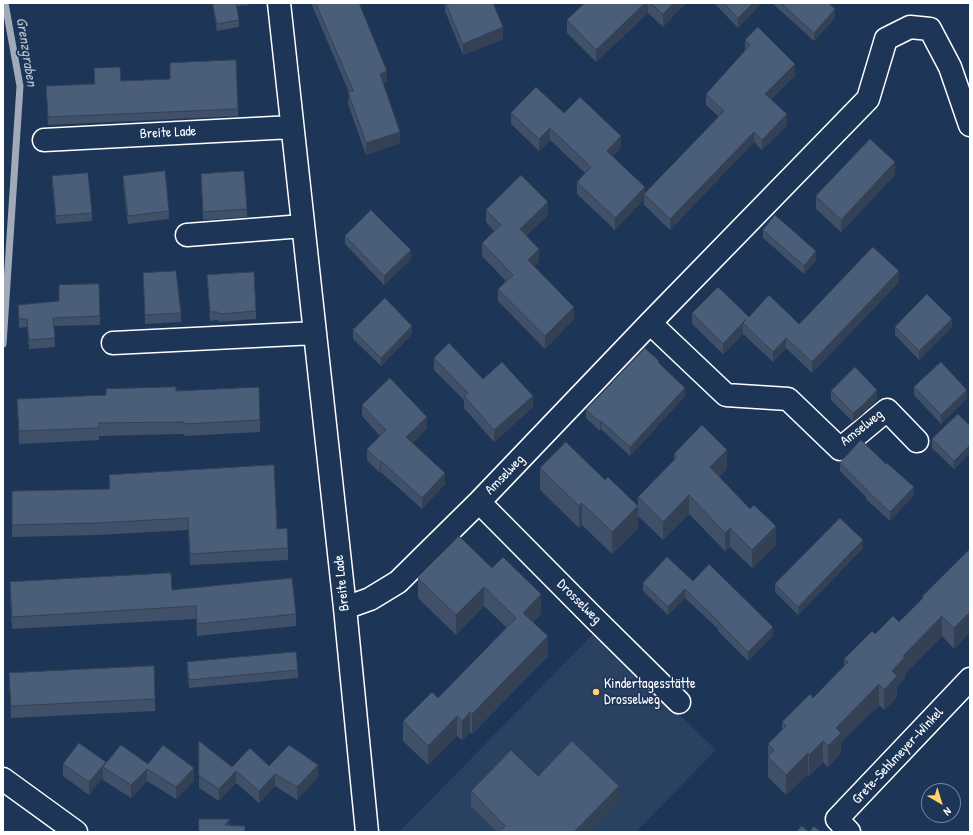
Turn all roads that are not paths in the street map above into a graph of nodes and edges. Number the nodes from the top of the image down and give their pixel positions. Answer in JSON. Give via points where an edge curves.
{"nodes":[{"id":1,"x":279,"y":3,"type":"edge"},
{"id":2,"x":970,"y":125,"type":"edge"},
{"id":3,"x":292,"y":127,"type":"junction"},
{"id":4,"x":44,"y":140,"type":"dead end"},
{"id":5,"x":303,"y":226,"type":"junction"},
{"id":6,"x":187,"y":235,"type":"dead end"},
{"id":7,"x":650,"y":323,"type":"junction"},
{"id":8,"x":315,"y":333,"type":"junction"},
{"id":9,"x":113,"y":343,"type":"dead end"},
{"id":10,"x":917,"y":441,"type":"dead end"},
{"id":11,"x":478,"y":502,"type":"junction"},
{"id":12,"x":345,"y":608,"type":"junction"},
{"id":13,"x":970,"y":679,"type":"edge"},
{"id":14,"x":679,"y":702,"type":"dead end"},
{"id":15,"x":3,"y":779,"type":"edge"},
{"id":16,"x":76,"y":832,"type":"edge"},
{"id":17,"x":367,"y":832,"type":"edge"},
{"id":18,"x":849,"y":832,"type":"edge"}],
"edges":[{"from":1,"to":3,"type":"street","name":"Breite Lade"},
{"from":2,"to":7,"type":"street","name":"Amselweg","via":[[950,67],[930,29],[910,27],[886,39],[868,99]]},
{"from":3,"to":4,"type":"street","name":"Breite Lade"},
{"from":3,"to":5,"type":"street","name":"Breite Lade"},
{"from":5,"to":6,"type":"street"},
{"from":5,"to":8,"type":"street","name":"Breite Lade"},
{"from":7,"to":10,"type":"street","name":"Amselweg","via":[[726,395],[788,399],[840,449],[887,410]]},
{"from":7,"to":11,"type":"street","name":"Amselweg"},
{"from":8,"to":9,"type":"street"},
{"from":8,"to":12,"type":"street","name":"Breite Lade"},
{"from":11,"to":12,"type":"street","name":"Amselweg","via":[[398,582],[370,599]]},
{"from":11,"to":14,"type":"street","name":"Drosselweg"},
{"from":12,"to":17,"type":"street","name":"Breite Lade"},
{"from":13,"to":18,"type":"street","name":"Grete-Sehlmeyer-Winkel","via":[[837,820]]},
{"from":15,"to":16,"type":"street"}]}
